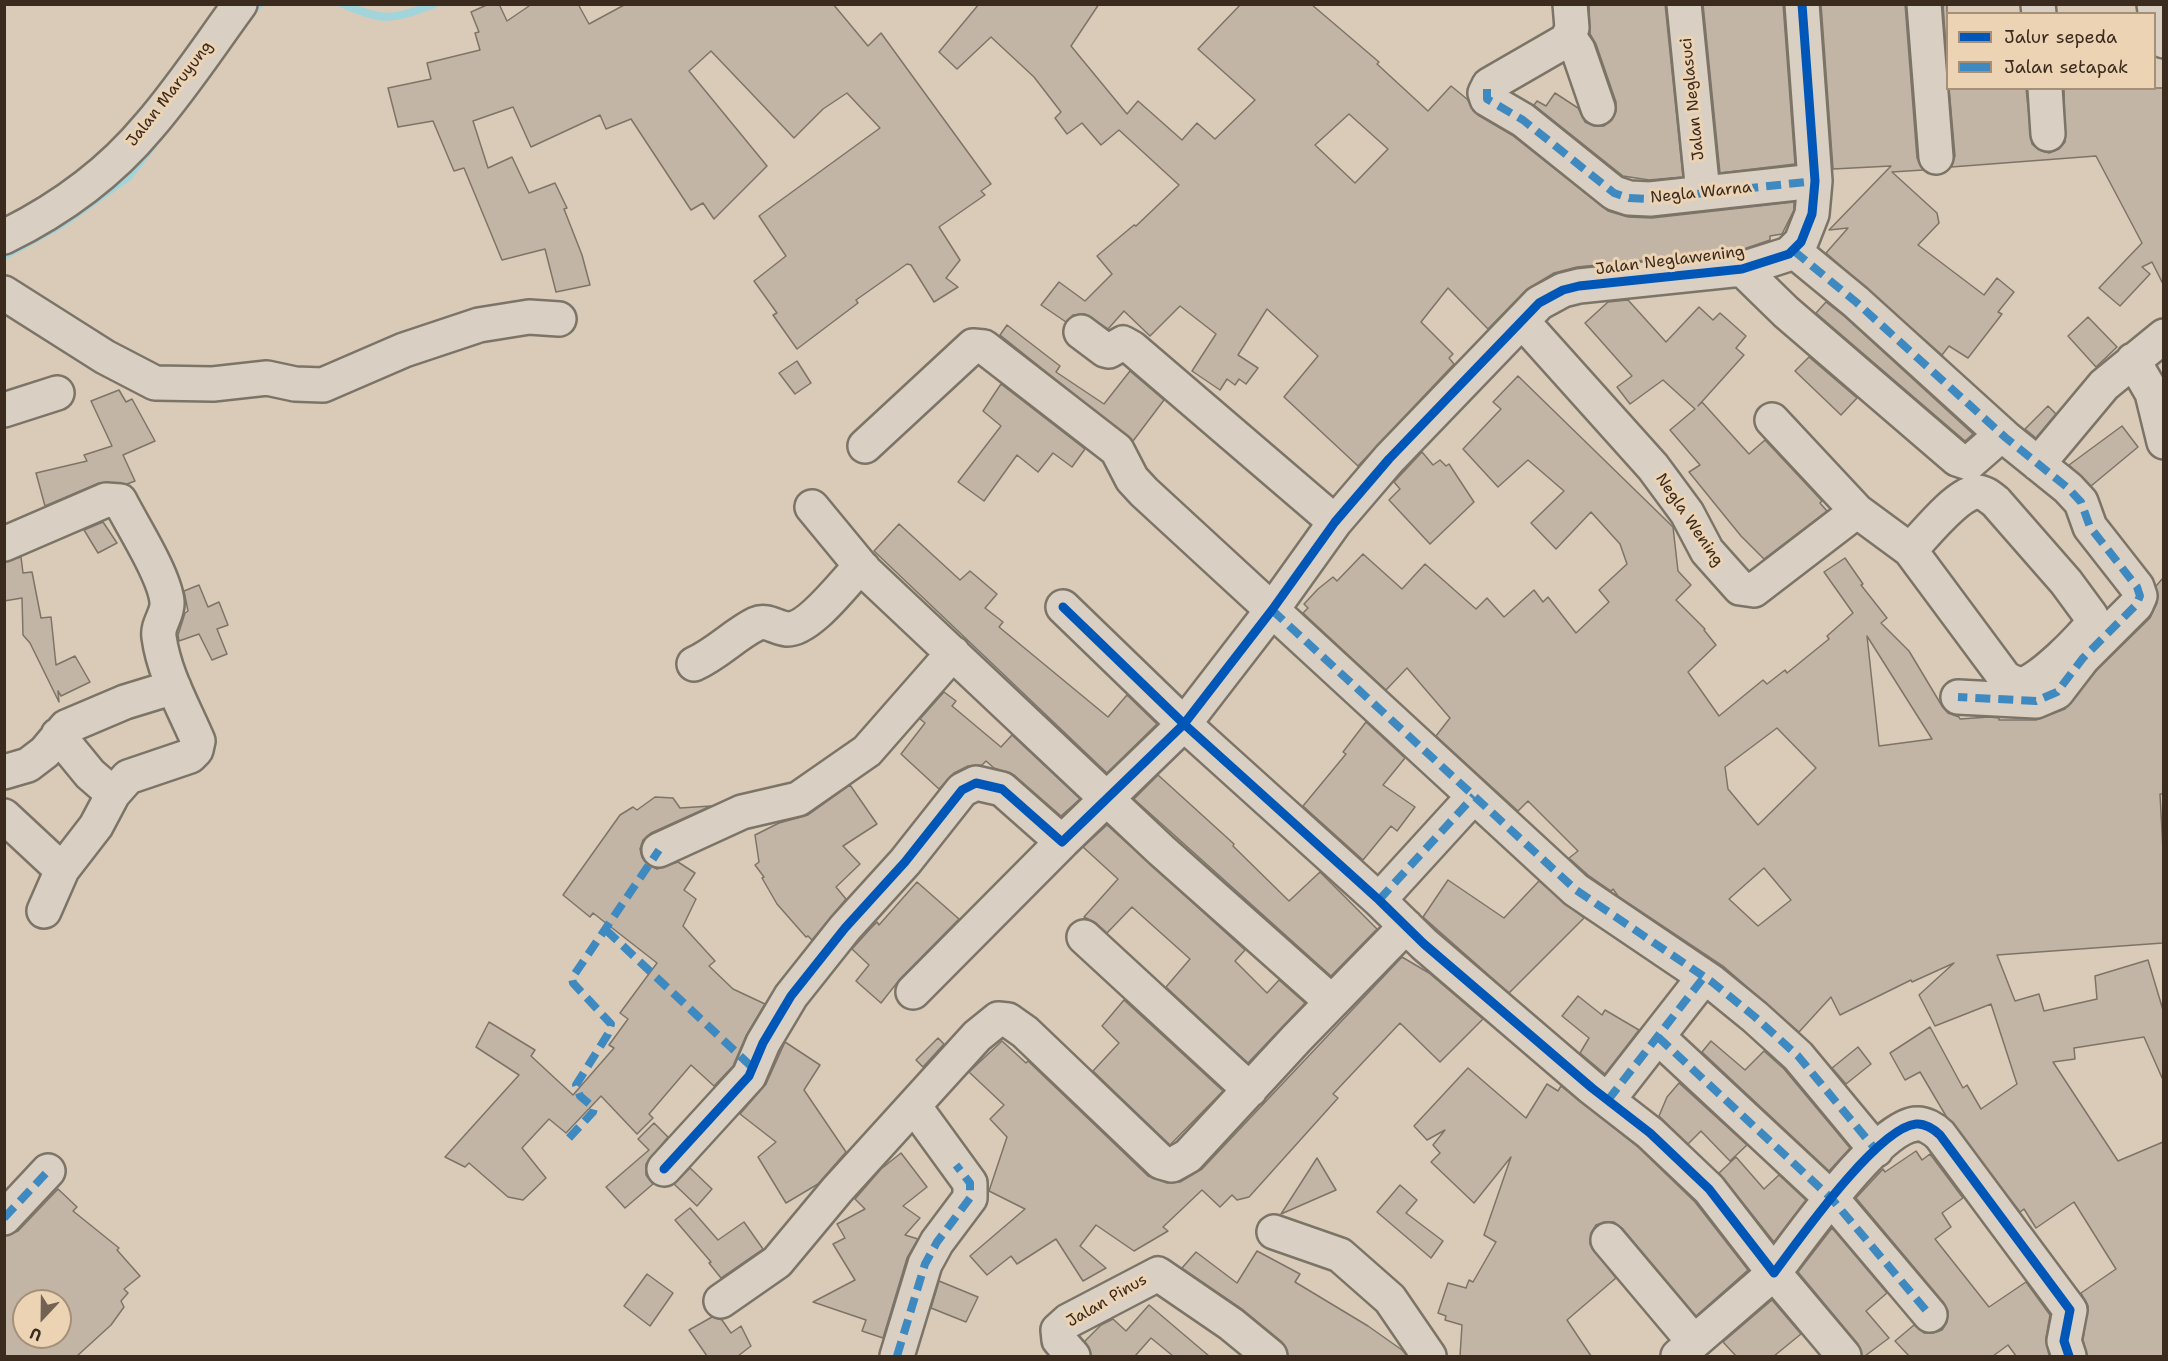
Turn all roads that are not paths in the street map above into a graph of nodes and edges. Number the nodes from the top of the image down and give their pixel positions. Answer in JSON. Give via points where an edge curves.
{"nodes":[{"id":1,"x":240,"y":4,"type":"edge"},
{"id":2,"x":1570,"y":4,"type":"edge"},
{"id":3,"x":1684,"y":4,"type":"edge"},
{"id":4,"x":1802,"y":4,"type":"edge"},
{"id":5,"x":1924,"y":4,"type":"edge"},
{"id":6,"x":2156,"y":19,"type":"edge"},
{"id":7,"x":1569,"y":37,"type":"junction"},
{"id":8,"x":2163,"y":40,"type":"edge"},
{"id":9,"x":2045,"y":90,"type":"edge"},
{"id":10,"x":1598,"y":108,"type":"dead end"},
{"id":11,"x":2048,"y":134,"type":"dead end"},
{"id":12,"x":1936,"y":157,"type":"dead end"},
{"id":13,"x":1815,"y":181,"type":"junction"},
{"id":14,"x":1703,"y":193,"type":"junction"},
{"id":15,"x":4,"y":237,"type":"edge"},
{"id":16,"x":1794,"y":251,"type":"junction"},
{"id":17,"x":1742,"y":269,"type":"junction"},
{"id":18,"x":4,"y":293,"type":"edge"},
{"id":19,"x":559,"y":319,"type":"dead end"},
{"id":20,"x":1522,"y":321,"type":"junction"},
{"id":21,"x":1081,"y":332,"type":"dead end"},
{"id":22,"x":2163,"y":336,"type":"edge"},
{"id":23,"x":2133,"y":360,"type":"junction"},
{"id":24,"x":57,"y":393,"type":"dead end"},
{"id":25,"x":4,"y":410,"type":"edge"},
{"id":26,"x":1772,"y":420,"type":"dead end"},
{"id":27,"x":1993,"y":442,"type":"dead end"},
{"id":28,"x":2163,"y":442,"type":"edge"},
{"id":29,"x":865,"y":446,"type":"dead end"},
{"id":30,"x":2038,"y":464,"type":"junction"},
{"id":31,"x":812,"y":507,"type":"dead end"},
{"id":32,"x":1857,"y":511,"type":"junction"},
{"id":33,"x":1335,"y":522,"type":"junction"},
{"id":34,"x":4,"y":544,"type":"edge"},
{"id":35,"x":1910,"y":550,"type":"junction"},
{"id":36,"x":863,"y":568,"type":"junction"},
{"id":37,"x":1063,"y":607,"type":"dead end"},
{"id":38,"x":1272,"y":610,"type":"junction"},
{"id":39,"x":953,"y":653,"type":"junction"},
{"id":40,"x":694,"y":664,"type":"dead end"},
{"id":41,"x":174,"y":687,"type":"junction"},
{"id":42,"x":1958,"y":696,"type":"dead end"},
{"id":43,"x":1184,"y":724,"type":"junction"},
{"id":44,"x":58,"y":735,"type":"junction"},
{"id":45,"x":4,"y":772,"type":"edge"},
{"id":46,"x":113,"y":794,"type":"junction"},
{"id":47,"x":1474,"y":796,"type":"junction"},
{"id":48,"x":1108,"y":797,"type":"junction"},
{"id":49,"x":4,"y":816,"type":"edge"},
{"id":50,"x":1062,"y":842,"type":"junction"},
{"id":51,"x":659,"y":850,"type":"dead end"},
{"id":52,"x":62,"y":870,"type":"junction"},
{"id":53,"x":1379,"y":900,"type":"junction"},
{"id":54,"x":44,"y":911,"type":"dead end"},
{"id":55,"x":1406,"y":926,"type":"junction"},
{"id":56,"x":1084,"y":937,"type":"dead end"},
{"id":57,"x":1704,"y":977,"type":"junction"},
{"id":58,"x":913,"y":992,"type":"dead end"},
{"id":59,"x":1332,"y":1002,"type":"junction"},
{"id":60,"x":1658,"y":1037,"type":"junction"},
{"id":61,"x":1250,"y":1090,"type":"junction"},
{"id":62,"x":1608,"y":1100,"type":"junction"},
{"id":63,"x":914,"y":1106,"type":"junction"},
{"id":64,"x":1876,"y":1150,"type":"junction"},
{"id":65,"x":664,"y":1169,"type":"dead end"},
{"id":66,"x":48,"y":1171,"type":"dead end"},
{"id":67,"x":1830,"y":1198,"type":"junction"},
{"id":68,"x":4,"y":1218,"type":"edge"},
{"id":69,"x":1274,"y":1232,"type":"dead end"},
{"id":70,"x":1608,"y":1240,"type":"dead end"},
{"id":71,"x":1774,"y":1273,"type":"junction"},
{"id":72,"x":721,"y":1301,"type":"dead end"},
{"id":73,"x":1930,"y":1315,"type":"dead end"},
{"id":74,"x":1686,"y":1349,"type":"edge"},
{"id":75,"x":897,"y":1356,"type":"edge"},
{"id":76,"x":1073,"y":1356,"type":"edge"},
{"id":77,"x":1270,"y":1356,"type":"edge"},
{"id":78,"x":1429,"y":1356,"type":"edge"},
{"id":79,"x":1844,"y":1356,"type":"edge"},
{"id":80,"x":2069,"y":1356,"type":"edge"}],
"edges":[{"from":1,"to":15,"type":"street","name":"Jalan Maruyung","via":[[150,126],[117,159],[67,201]]},
{"from":2,"to":7,"type":"street"},
{"from":3,"to":14,"type":"street","name":"Jalan Neglasuci"},
{"from":4,"to":13,"type":"street"},
{"from":5,"to":12,"type":"street"},
{"from":6,"to":8,"type":"street"},
{"from":7,"to":10,"type":"street","via":[[1578,50]]},
{"from":7,"to":14,"type":"street","name":"Negla Warna","via":[[1489,85],[1487,99],[1523,120],[1614,193],[1650,200]]},
{"from":9,"to":11,"type":"street"},
{"from":13,"to":14,"type":"street","name":"Negla Warna"},
{"from":13,"to":16,"type":"street","via":[[1812,214]]},
{"from":16,"to":17,"type":"street","name":"Jalan Neglawening"},
{"from":16,"to":30,"type":"street"},
{"from":17,"to":20,"type":"street","name":"Jalan Neglawening","via":[[1563,290],[1539,303]]},
{"from":17,"to":27,"type":"street","via":[[1786,312],[1957,459],[1969,464]]},
{"from":18,"to":19,"type":"street","via":[[105,357],[155,383],[213,384],[267,378],[323,385],[404,350],[479,325],[529,317]]},
{"from":20,"to":32,"type":"street","name":"Negla Wening","via":[[1653,467],[1687,513],[1707,551],[1740,588],[1754,590]]},
{"from":20,"to":33,"type":"street","name":"Jalan Neglawening","via":[[1389,459]]},
{"from":21,"to":33,"type":"street","via":[[1105,350],[1123,343],[1132,348]]},
{"from":22,"to":23,"type":"street"},
{"from":23,"to":28,"type":"street","via":[[2152,393]]},
{"from":23,"to":30,"type":"street","via":[[2104,385]]},
{"from":24,"to":25,"type":"street"},
{"from":26,"to":32,"type":"street"},
{"from":29,"to":38,"type":"street","via":[[973,346],[984,347],[1117,450],[1132,479],[1144,492]]},
{"from":30,"to":42,"type":"street","via":[[2081,502],[2090,527],[2140,596],[2057,692],[2036,701]]},
{"from":31,"to":36,"type":"street"},
{"from":32,"to":35,"type":"street"},
{"from":33,"to":38,"type":"street","name":"Jalan Neglawening"},
{"from":34,"to":41,"type":"street","via":[[106,500],[120,501],[167,602],[158,627]]},
{"from":35,"to":35,"type":"street","via":[[2010,681],[2024,684],[2032,680],[2092,623],[2066,582],[1984,493],[1973,492],[1953,506]]},
{"from":36,"to":39,"type":"street"},
{"from":36,"to":40,"type":"street","via":[[800,626],[785,629],[757,623]]},
{"from":37,"to":43,"type":"street"},
{"from":38,"to":43,"type":"street","name":"Jalan Neglawening"},
{"from":38,"to":47,"type":"street"},
{"from":39,"to":48,"type":"street"},
{"from":39,"to":51,"type":"street","via":[[867,751],[798,799],[742,812]]},
{"from":41,"to":44,"type":"street","via":[[125,702],[66,727]]},
{"from":41,"to":46,"type":"street","via":[[198,741],[196,750],[190,756],[129,777]]},
{"from":43,"to":48,"type":"street","name":"Jalan Neglawening"},
{"from":43,"to":53,"type":"street"},
{"from":44,"to":45,"type":"street","via":[[28,765]]},
{"from":44,"to":46,"type":"street","via":[[90,774]]},
{"from":46,"to":52,"type":"street","via":[[96,826]]},
{"from":47,"to":53,"type":"street"},
{"from":47,"to":57,"type":"street","via":[[1576,890]]},
{"from":48,"to":50,"type":"street","name":"Jalan Neglawening"},
{"from":48,"to":59,"type":"street","via":[[1161,850]]},
{"from":49,"to":52,"type":"street"},
{"from":50,"to":58,"type":"street","name":"Jalan Neglawening"},
{"from":50,"to":65,"type":"street","via":[[1002,789],[976,783],[962,790],[791,996],[749,1076]]},
{"from":52,"to":54,"type":"street"},
{"from":53,"to":55,"type":"street"},
{"from":55,"to":59,"type":"street"},
{"from":55,"to":62,"type":"street"},
{"from":56,"to":61,"type":"street"},
{"from":57,"to":60,"type":"street"},
{"from":57,"to":64,"type":"street","via":[[1798,1056]]},
{"from":59,"to":61,"type":"street"},
{"from":60,"to":62,"type":"street"},
{"from":60,"to":67,"type":"street"},
{"from":61,"to":63,"type":"street","via":[[1188,1156],[1172,1165],[1161,1162],[1025,1032],[1000,1019],[977,1036]]},
{"from":62,"to":71,"type":"street","via":[[1650,1133],[1709,1189]]},
{"from":63,"to":72,"type":"street","via":[[777,1262]]},
{"from":63,"to":75,"type":"street","via":[[972,1191],[925,1264]]},
{"from":64,"to":67,"type":"street"},
{"from":64,"to":80,"type":"street","via":[[1888,1137],[1910,1125],[1918,1123],[1937,1132],[2070,1310],[2064,1341]]},
{"from":66,"to":68,"type":"street"},
{"from":67,"to":71,"type":"street"},
{"from":67,"to":73,"type":"street"},
{"from":69,"to":78,"type":"street","via":[[1340,1255],[1390,1299]]},
{"from":70,"to":74,"type":"street"},
{"from":71,"to":74,"type":"street"},
{"from":71,"to":79,"type":"street"},
{"from":76,"to":77,"type":"street","name":"Jalan Pinus","via":[[1059,1340],[1058,1330],[1158,1274]]}]}
